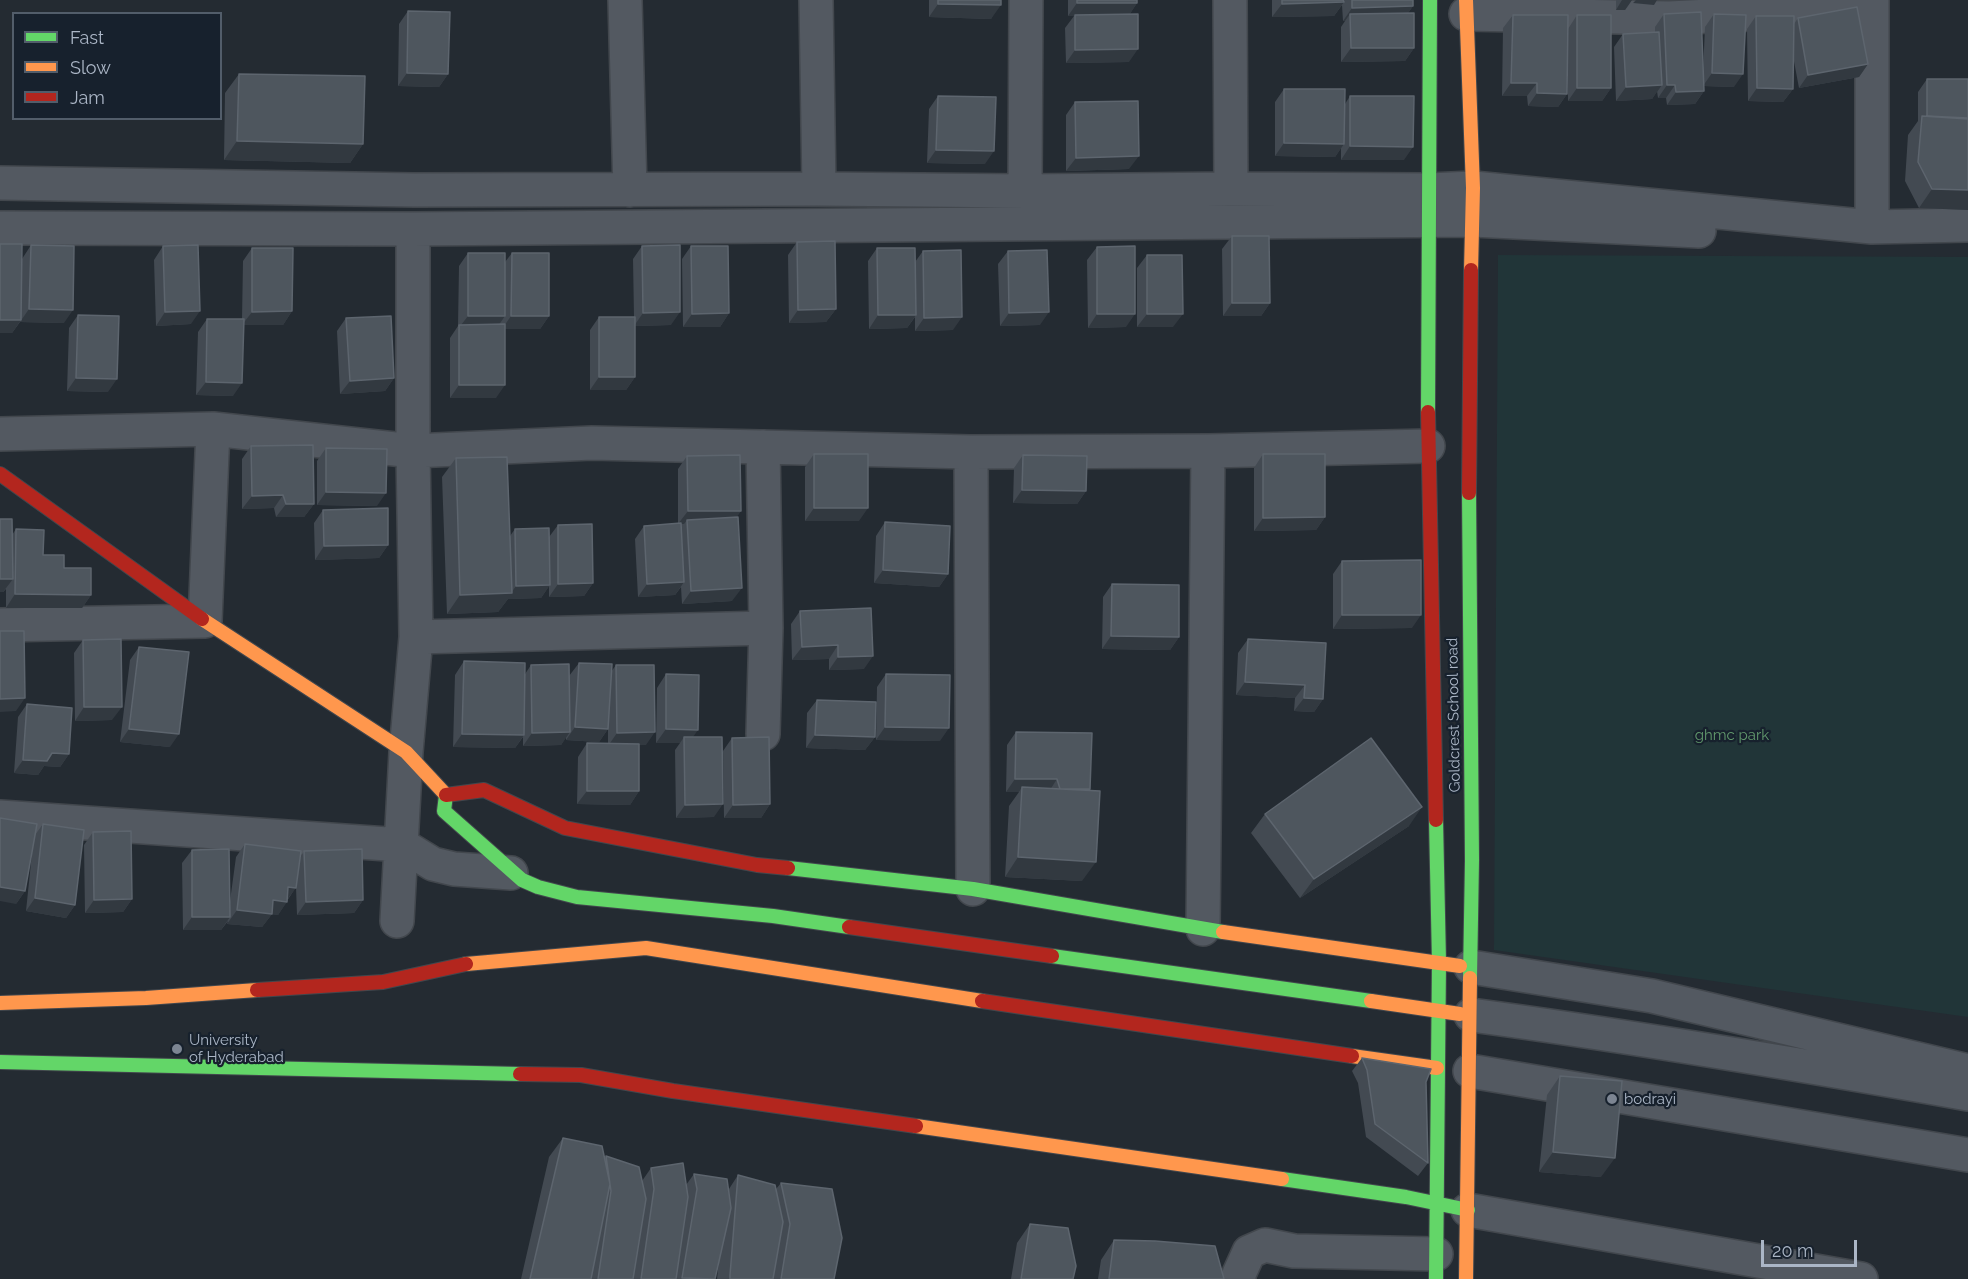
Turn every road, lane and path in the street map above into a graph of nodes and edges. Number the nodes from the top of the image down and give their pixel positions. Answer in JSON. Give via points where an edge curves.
{"nodes":[{"id":1,"x":625,"y":0,"type":"edge"},
{"id":2,"x":816,"y":0,"type":"edge"},
{"id":3,"x":1026,"y":0,"type":"edge"},
{"id":4,"x":1230,"y":0,"type":"edge"},
{"id":5,"x":1430,"y":0,"type":"edge"},
{"id":6,"x":1872,"y":4,"type":"edge"},
{"id":7,"x":1466,"y":7,"type":"edge"},
{"id":8,"x":1669,"y":9,"type":"edge"},
{"id":9,"x":0,"y":183,"type":"edge"},
{"id":10,"x":1473,"y":188,"type":"junction"},
{"id":11,"x":819,"y":189,"type":"junction"},
{"id":12,"x":1232,"y":189,"type":"junction"},
{"id":13,"x":630,"y":190,"type":"junction"},
{"id":14,"x":1025,"y":191,"type":"junction"},
{"id":15,"x":1430,"y":205,"type":"junction"},
{"id":16,"x":1473,"y":220,"type":"junction"},
{"id":17,"x":1968,"y":225,"type":"edge"},
{"id":18,"x":1872,"y":227,"type":"junction"},
{"id":19,"x":0,"y":228,"type":"edge"},
{"id":20,"x":413,"y":229,"type":"junction"},
{"id":21,"x":1968,"y":242,"type":"edge"},
{"id":22,"x":213,"y":429,"type":"junction"},
{"id":23,"x":0,"y":434,"type":"edge"},
{"id":24,"x":1428,"y":446,"type":"junction"},
{"id":25,"x":763,"y":447,"type":"junction"},
{"id":26,"x":413,"y":451,"type":"junction"},
{"id":27,"x":1208,"y":451,"type":"junction"},
{"id":28,"x":971,"y":452,"type":"junction"},
{"id":29,"x":0,"y":474,"type":"edge"},
{"id":30,"x":205,"y":621,"type":"junction"},
{"id":31,"x":0,"y":625,"type":"edge"},
{"id":32,"x":766,"y":628,"type":"junction"},
{"id":33,"x":416,"y":637,"type":"junction"},
{"id":34,"x":763,"y":734,"type":"dead end"},
{"id":35,"x":406,"y":752,"type":"junction"},
{"id":36,"x":446,"y":795,"type":"junction"},
{"id":37,"x":0,"y":817,"type":"edge"},
{"id":38,"x":402,"y":845,"type":"junction"},
{"id":39,"x":511,"y":873,"type":"junction"},
{"id":40,"x":973,"y":889,"type":"junction"},
{"id":41,"x":397,"y":921,"type":"dead end"},
{"id":42,"x":1203,"y":929,"type":"junction"},
{"id":43,"x":1439,"y":962,"type":"junction"},
{"id":44,"x":1471,"y":968,"type":"junction"},
{"id":45,"x":0,"y":1003,"type":"edge"},
{"id":46,"x":1439,"y":1011,"type":"junction"},
{"id":47,"x":1471,"y":1015,"type":"junction"},
{"id":48,"x":0,"y":1062,"type":"edge"},
{"id":49,"x":1437,"y":1068,"type":"junction"},
{"id":50,"x":1470,"y":1071,"type":"junction"},
{"id":51,"x":1968,"y":1071,"type":"edge"},
{"id":52,"x":1968,"y":1094,"type":"edge"},
{"id":53,"x":1968,"y":1155,"type":"edge"},
{"id":54,"x":1436,"y":1204,"type":"junction"},
{"id":55,"x":1468,"y":1210,"type":"junction"},
{"id":56,"x":1436,"y":1266,"type":"edge"},
{"id":57,"x":1239,"y":1279,"type":"edge"},
{"id":58,"x":1466,"y":1279,"type":"edge"},
{"id":59,"x":1861,"y":1279,"type":"edge"}],
"edges":[{"from":1,"to":13,"type":"street"},
{"from":2,"to":11,"type":"street"},
{"from":3,"to":14,"type":"street"},
{"from":4,"to":12,"type":"street"},
{"from":5,"to":15,"type":"street","name":"Goldcrest School road"},
{"from":6,"to":8,"type":"street"},
{"from":6,"to":18,"type":"street"},
{"from":7,"to":8,"type":"street"},
{"from":7,"to":10,"type":"street","name":"Goldcrest School road"},
{"from":9,"to":13,"type":"street"},
{"from":10,"to":15,"type":"street"},
{"from":10,"to":16,"type":"street","name":"Goldcrest School road"},
{"from":10,"to":18,"type":"street"},
{"from":11,"to":13,"type":"street"},
{"from":11,"to":14,"type":"street"},
{"from":12,"to":14,"type":"street"},
{"from":12,"to":15,"type":"street"},
{"from":15,"to":16,"type":"street"},
{"from":15,"to":20,"type":"street"},
{"from":15,"to":24,"type":"street","name":"Goldcrest School road"},
{"from":16,"to":21,"type":"street"},
{"from":16,"to":44,"type":"street","name":"Goldcrest School road","via":[[1468,422]]},
{"from":17,"to":18,"type":"street"},
{"from":19,"to":20,"type":"street"},
{"from":20,"to":26,"type":"street"},
{"from":22,"to":23,"type":"street"},
{"from":22,"to":26,"type":"street"},
{"from":22,"to":30,"type":"street"},
{"from":24,"to":27,"type":"street"},
{"from":24,"to":43,"type":"street","name":"Goldcrest School road"},
{"from":25,"to":26,"type":"street","via":[[592,443]]},
{"from":25,"to":28,"type":"street"},
{"from":25,"to":32,"type":"street"},
{"from":26,"to":33,"type":"street"},
{"from":27,"to":28,"type":"street"},
{"from":27,"to":42,"type":"street"},
{"from":28,"to":40,"type":"street"},
{"from":29,"to":30,"type":"street"},
{"from":30,"to":31,"type":"street"},
{"from":30,"to":35,"type":"street"},
{"from":32,"to":33,"type":"street"},
{"from":32,"to":34,"type":"street"},
{"from":33,"to":35,"type":"street"},
{"from":35,"to":36,"type":"street"},
{"from":35,"to":38,"type":"street"},
{"from":36,"to":39,"type":"street","via":[[444,811]]},
{"from":36,"to":40,"type":"street","via":[[484,790],[565,828],[757,865]]},
{"from":37,"to":38,"type":"street"},
{"from":38,"to":39,"type":"street","via":[[433,864]]},
{"from":38,"to":41,"type":"street"},
{"from":39,"to":46,"type":"street","via":[[538,887],[577,897],[773,916]]},
{"from":40,"to":42,"type":"street"},
{"from":42,"to":43,"type":"street"},
{"from":43,"to":44,"type":"street"},
{"from":43,"to":46,"type":"street","name":"Goldcrest School road"},
{"from":44,"to":47,"type":"street","name":"Goldcrest School road"},
{"from":44,"to":51,"type":"street","via":[[1652,996]]},
{"from":45,"to":49,"type":"street","via":[[146,998],[383,982],[468,964],[646,948],[1100,1020]]},
{"from":46,"to":47,"type":"street"},
{"from":46,"to":49,"type":"street","name":"Goldcrest School road"},
{"from":47,"to":50,"type":"street","name":"Goldcrest School road"},
{"from":47,"to":52,"type":"street"},
{"from":48,"to":54,"type":"street","via":[[581,1075]]},
{"from":49,"to":54,"type":"street","name":"Goldcrest School road"},
{"from":50,"to":53,"type":"street"},
{"from":50,"to":55,"type":"street","name":"Goldcrest School road"},
{"from":54,"to":55,"type":"street"},
{"from":54,"to":56,"type":"street","name":"Goldcrest School road"},
{"from":55,"to":58,"type":"street","name":"Goldcrest School road"},
{"from":55,"to":59,"type":"street"},
{"from":56,"to":57,"type":"street","via":[[1265,1245],[1249,1252]]}]}
